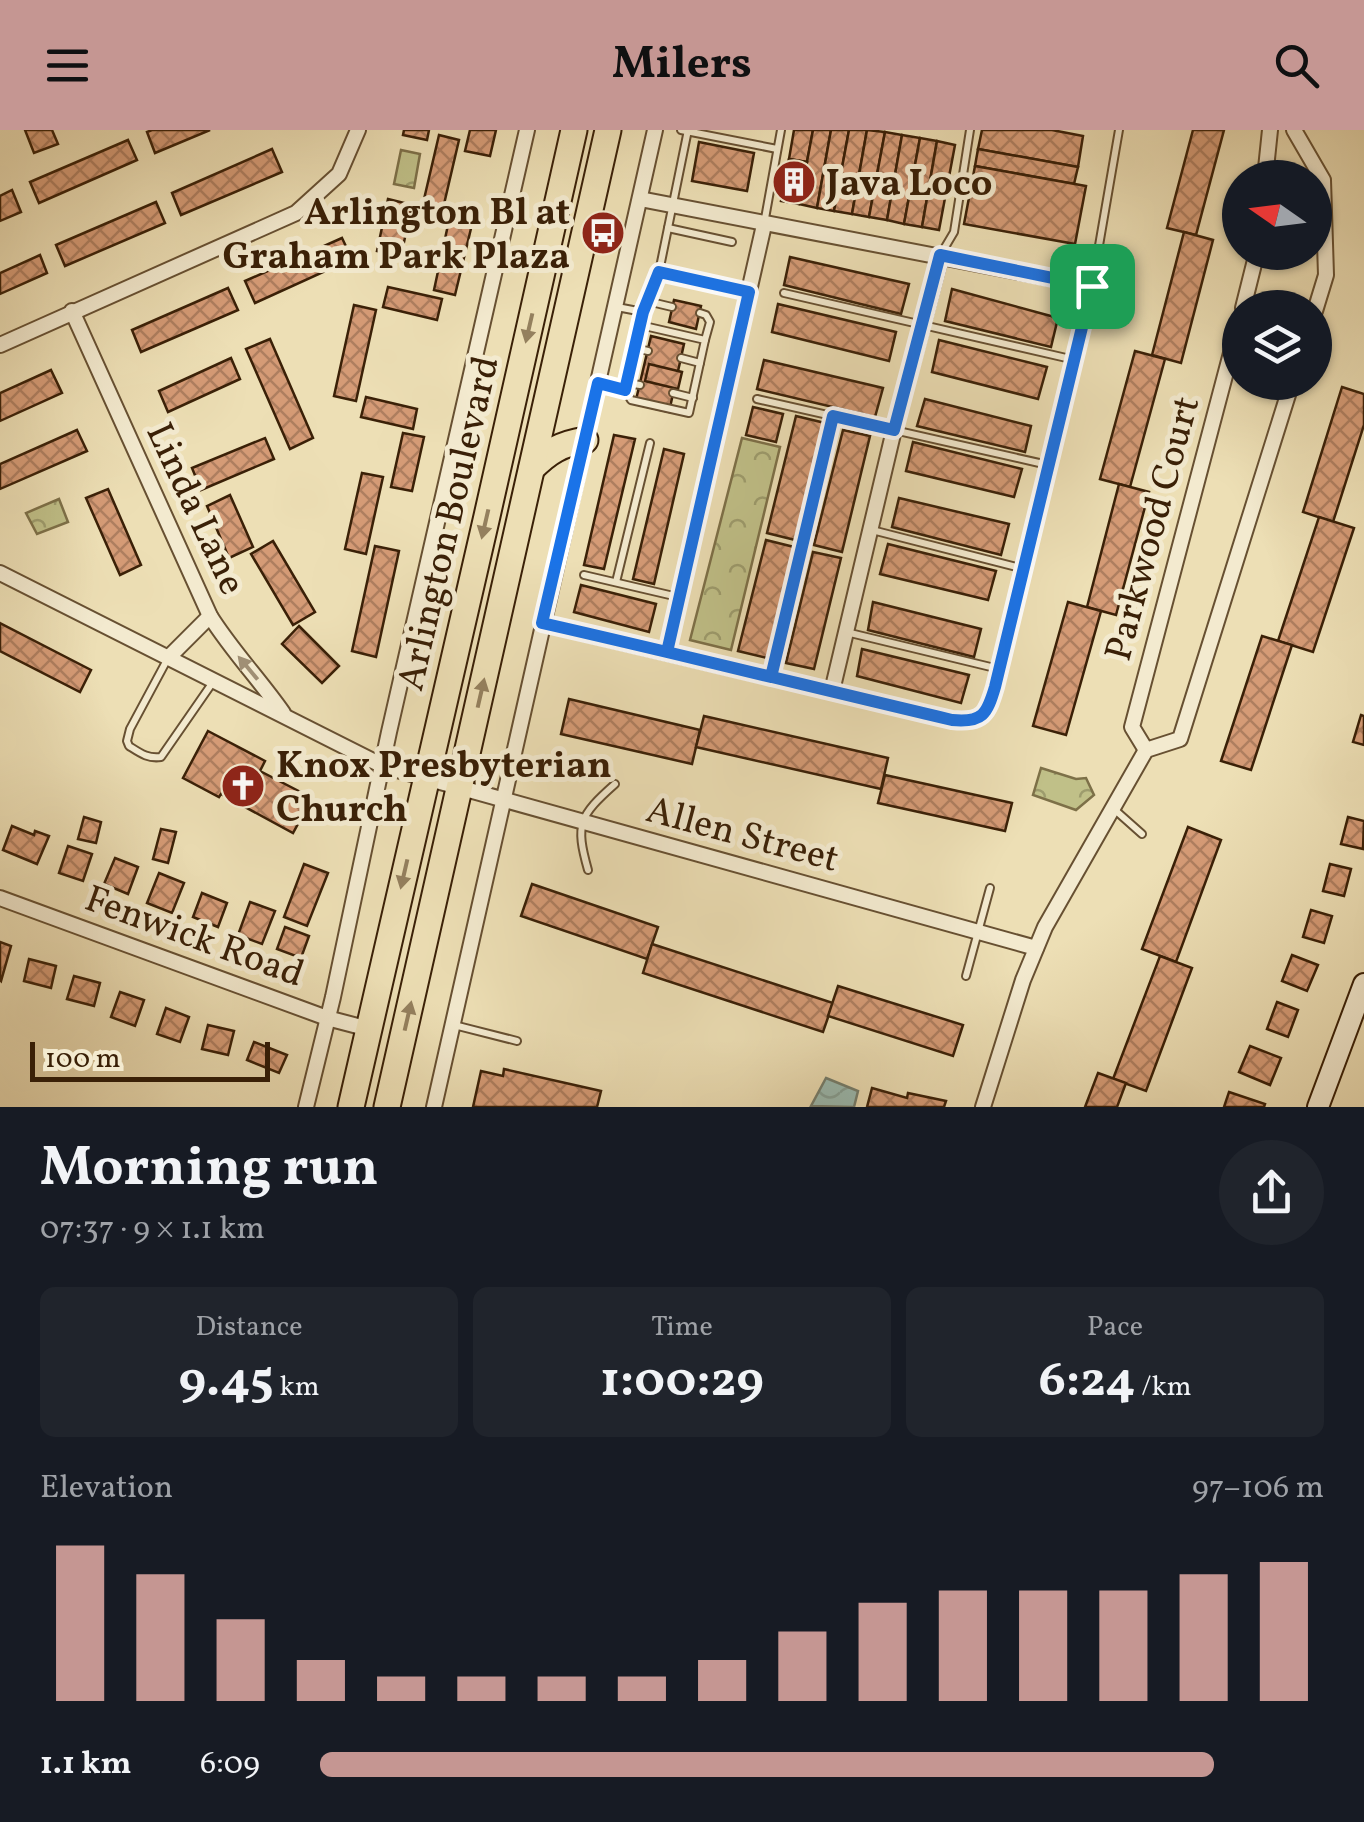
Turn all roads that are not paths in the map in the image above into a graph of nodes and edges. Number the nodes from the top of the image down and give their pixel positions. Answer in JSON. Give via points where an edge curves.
{"nodes":[{"id":1,"x":358,"y":130,"type":"edge"},
{"id":2,"x":527,"y":130,"type":"edge"},
{"id":3,"x":574,"y":130,"type":"edge"},
{"id":4,"x":608,"y":130,"type":"edge"},
{"id":5,"x":655,"y":130,"type":"edge"},
{"id":6,"x":781,"y":130,"type":"edge"},
{"id":7,"x":970,"y":130,"type":"edge"},
{"id":8,"x":1119,"y":130,"type":"edge"},
{"id":9,"x":1270,"y":130,"type":"edge"},
{"id":10,"x":1294,"y":130,"type":"edge"},
{"id":11,"x":690,"y":131,"type":"edge"},
{"id":12,"x":778,"y":149,"type":"junction"},
{"id":13,"x":1267,"y":160,"type":"edge"},
{"id":14,"x":640,"y":200,"type":"junction"},
{"id":15,"x":673,"y":206,"type":"junction"},
{"id":16,"x":764,"y":225,"type":"junction"},
{"id":17,"x":668,"y":228,"type":"junction"},
{"id":18,"x":732,"y":242,"type":"dead end"},
{"id":19,"x":940,"y":255,"type":"junction"},
{"id":20,"x":659,"y":272,"type":"junction"},
{"id":21,"x":1092,"y":286,"type":"junction"},
{"id":22,"x":1321,"y":290,"type":"edge"},
{"id":23,"x":749,"y":292,"type":"junction"},
{"id":24,"x":784,"y":294,"type":"dead end"},
{"id":25,"x":647,"y":301,"type":"junction"},
{"id":26,"x":616,"y":306,"type":"junction"},
{"id":27,"x":672,"y":307,"type":"dead end"},
{"id":28,"x":72,"y":311,"type":"junction"},
{"id":29,"x":643,"y":312,"type":"junction"},
{"id":30,"x":700,"y":313,"type":"dead end"},
{"id":31,"x":640,"y":325,"type":"junction"},
{"id":32,"x":921,"y":326,"type":"junction"},
{"id":33,"x":706,"y":340,"type":"junction"},
{"id":34,"x":0,"y":345,"type":"edge"},
{"id":35,"x":634,"y":348,"type":"junction"},
{"id":36,"x":648,"y":351,"type":"dead end"},
{"id":37,"x":681,"y":358,"type":"dead end"},
{"id":38,"x":1075,"y":360,"type":"junction"},
{"id":39,"x":700,"y":363,"type":"junction"},
{"id":40,"x":598,"y":383,"type":"junction"},
{"id":41,"x":640,"y":385,"type":"dead end"},
{"id":42,"x":626,"y":386,"type":"junction"},
{"id":43,"x":1222,"y":386,"type":"edge"},
{"id":44,"x":673,"y":393,"type":"dead end"},
{"id":45,"x":548,"y":398,"type":"junction"},
{"id":46,"x":693,"y":398,"type":"junction"},
{"id":47,"x":757,"y":399,"type":"dead end"},
{"id":48,"x":1286,"y":400,"type":"edge"},
{"id":49,"x":833,"y":416,"type":"junction"},
{"id":50,"x":894,"y":430,"type":"junction"},
{"id":51,"x":584,"y":440,"type":"junction"},
{"id":52,"x":650,"y":442,"type":"dead end"},
{"id":53,"x":1050,"y":466,"type":"junction"},
{"id":54,"x":532,"y":468,"type":"junction"},
{"id":55,"x":870,"y":530,"type":"junction"},
{"id":56,"x":1024,"y":568,"type":"junction"},
{"id":57,"x":0,"y":573,"type":"edge"},
{"id":58,"x":584,"y":575,"type":"dead end"},
{"id":59,"x":616,"y":582,"type":"junction"},
{"id":60,"x":680,"y":597,"type":"junction"},
{"id":61,"x":210,"y":616,"type":"junction"},
{"id":62,"x":542,"y":623,"type":"junction"},
{"id":63,"x":845,"y":632,"type":"junction"},
{"id":64,"x":667,"y":652,"type":"junction"},
{"id":65,"x":168,"y":658,"type":"junction"},
{"id":66,"x":999,"y":669,"type":"junction"},
{"id":67,"x":771,"y":677,"type":"junction"},
{"id":68,"x":214,"y":681,"type":"junction"},
{"id":69,"x":832,"y":692,"type":"junction"},
{"id":70,"x":286,"y":718,"type":"junction"},
{"id":71,"x":1146,"y":750,"type":"junction"},
{"id":72,"x":383,"y":766,"type":"junction"},
{"id":73,"x":426,"y":780,"type":"junction"},
{"id":74,"x":615,"y":784,"type":"dead end"},
{"id":75,"x":459,"y":788,"type":"junction"},
{"id":76,"x":504,"y":801,"type":"junction"},
{"id":77,"x":1114,"y":810,"type":"junction"},
{"id":78,"x":582,"y":823,"type":"junction"},
{"id":79,"x":1142,"y":834,"type":"dead end"},
{"id":80,"x":588,"y":870,"type":"dead end"},
{"id":81,"x":990,"y":888,"type":"dead end"},
{"id":82,"x":0,"y":898,"type":"edge"},
{"id":83,"x":979,"y":932,"type":"junction"},
{"id":84,"x":1036,"y":948,"type":"junction"},
{"id":85,"x":966,"y":976,"type":"dead end"},
{"id":86,"x":1364,"y":984,"type":"edge"},
{"id":87,"x":327,"y":1018,"type":"junction"},
{"id":88,"x":452,"y":1025,"type":"junction"},
{"id":89,"x":369,"y":1029,"type":"junction"},
{"id":90,"x":517,"y":1040,"type":"dead end"},
{"id":91,"x":306,"y":1107,"type":"edge"},
{"id":92,"x":351,"y":1107,"type":"edge"},
{"id":93,"x":387,"y":1107,"type":"edge"},
{"id":94,"x":434,"y":1107,"type":"edge"},
{"id":95,"x":983,"y":1107,"type":"edge"},
{"id":96,"x":1318,"y":1107,"type":"edge"}],
"edges":[{"from":1,"to":28,"type":"street","via":[[339,174],[296,213]]},
{"from":2,"to":72,"type":"street"},
{"from":3,"to":73,"type":"highway","name":"Arlington Boulevard","one_way":true},
{"from":4,"to":45,"type":"highway","name":"Arlington Boulevard"},
{"from":5,"to":14,"type":"street"},
{"from":6,"to":12,"type":"lane"},
{"from":7,"to":19,"type":"lane","via":[[954,232]]},
{"from":8,"to":21,"type":"lane"},
{"from":9,"to":13,"type":"street"},
{"from":10,"to":22,"type":"street","via":[[1323,180]]},
{"from":11,"to":12,"type":"lane"},
{"from":11,"to":15,"type":"lane"},
{"from":12,"to":16,"type":"lane"},
{"from":14,"to":15,"type":"street"},
{"from":14,"to":26,"type":"street"},
{"from":15,"to":16,"type":"street"},
{"from":15,"to":17,"type":"lane"},
{"from":16,"to":19,"type":"street"},
{"from":16,"to":23,"type":"street"},
{"from":17,"to":18,"type":"lane"},
{"from":17,"to":20,"type":"lane"},
{"from":19,"to":21,"type":"street"},
{"from":19,"to":32,"type":"street"},
{"from":20,"to":23,"type":"lane"},
{"from":20,"to":25,"type":"lane"},
{"from":21,"to":38,"type":"street"},
{"from":23,"to":60,"type":"street"},
{"from":24,"to":32,"type":"lane"},
{"from":25,"to":27,"type":"lane"},
{"from":25,"to":29,"type":"lane"},
{"from":26,"to":29,"type":"lane"},
{"from":26,"to":40,"type":"street"},
{"from":28,"to":34,"type":"street"},
{"from":28,"to":61,"type":"street","name":"Linda Lane"},
{"from":29,"to":31,"type":"lane"},
{"from":30,"to":33,"type":"lane","via":[[710,322]]},
{"from":31,"to":33,"type":"lane"},
{"from":31,"to":35,"type":"lane"},
{"from":32,"to":38,"type":"lane"},
{"from":32,"to":50,"type":"street"},
{"from":33,"to":39,"type":"lane"},
{"from":35,"to":36,"type":"lane"},
{"from":35,"to":42,"type":"lane"},
{"from":37,"to":39,"type":"lane"},
{"from":38,"to":53,"type":"street"},
{"from":39,"to":46,"type":"lane"},
{"from":40,"to":42,"type":"lane"},
{"from":40,"to":51,"type":"street"},
{"from":41,"to":42,"type":"lane"},
{"from":42,"to":46,"type":"lane","via":[[631,400],[689,414]]},
{"from":43,"to":71,"type":"street","name":"Parkwood Court","via":[[1132,727]]},
{"from":44,"to":46,"type":"lane"},
{"from":45,"to":51,"type":"highway","via":[[563,426]]},
{"from":45,"to":54,"type":"highway","name":"Arlington Boulevard"},
{"from":47,"to":49,"type":"lane"},
{"from":48,"to":71,"type":"street","via":[[1180,740]]},
{"from":49,"to":50,"type":"lane"},
{"from":49,"to":67,"type":"lane"},
{"from":50,"to":53,"type":"lane"},
{"from":50,"to":55,"type":"street"},
{"from":51,"to":54,"type":"highway","via":[[548,452]]},
{"from":51,"to":62,"type":"street"},
{"from":52,"to":59,"type":"lane"},
{"from":53,"to":56,"type":"street"},
{"from":75,"to":54,"type":"highway","name":"Arlington Boulevard","one_way":true},
{"from":55,"to":56,"type":"lane"},
{"from":55,"to":63,"type":"street"},
{"from":56,"to":66,"type":"street"},
{"from":57,"to":65,"type":"street","name":"Allen Street"},
{"from":58,"to":59,"type":"lane"},
{"from":59,"to":60,"type":"lane"},
{"from":60,"to":64,"type":"street"},
{"from":61,"to":65,"type":"street"},
{"from":70,"to":61,"type":"street","name":"Linda Lane","one_way":true},
{"from":62,"to":64,"type":"street"},
{"from":62,"to":76,"type":"street"},
{"from":63,"to":66,"type":"lane"},
{"from":63,"to":69,"type":"street"},
{"from":64,"to":67,"type":"street"},
{"from":65,"to":68,"type":"street","name":"Allen Street"},
{"from":65,"to":68,"type":"lane","via":[[127,740],[144,755],[160,757]]},
{"from":66,"to":69,"type":"street","via":[[987,710],[965,721]]},
{"from":67,"to":69,"type":"street"},
{"from":68,"to":70,"type":"street","name":"Allen Street"},
{"from":70,"to":72,"type":"street","name":"Allen Street"},
{"from":71,"to":77,"type":"street"},
{"from":72,"to":73,"type":"street","name":"Allen Street"},
{"from":72,"to":87,"type":"street"},
{"from":73,"to":75,"type":"street","name":"Allen Street"},
{"from":73,"to":89,"type":"highway","name":"Arlington Boulevard","one_way":true},
{"from":74,"to":78,"type":"lane"},
{"from":75,"to":76,"type":"street","name":"Allen Street"},
{"from":93,"to":75,"type":"highway","name":"Arlington Boulevard","one_way":true},
{"from":76,"to":78,"type":"street","name":"Allen Street"},
{"from":76,"to":88,"type":"street"},
{"from":77,"to":79,"type":"lane"},
{"from":77,"to":84,"type":"street"},
{"from":78,"to":80,"type":"lane"},
{"from":78,"to":83,"type":"street","name":"Allen Street"},
{"from":81,"to":83,"type":"lane"},
{"from":82,"to":87,"type":"street","name":"Fenwick Road"},
{"from":83,"to":84,"type":"street","name":"Allen Street"},
{"from":83,"to":85,"type":"lane"},
{"from":84,"to":95,"type":"street"},
{"from":86,"to":96,"type":"street"},
{"from":87,"to":89,"type":"street","name":"Fenwick Road"},
{"from":87,"to":91,"type":"street"},
{"from":88,"to":90,"type":"lane"},
{"from":88,"to":94,"type":"street"},
{"from":89,"to":92,"type":"highway","name":"Arlington Boulevard"}]}
